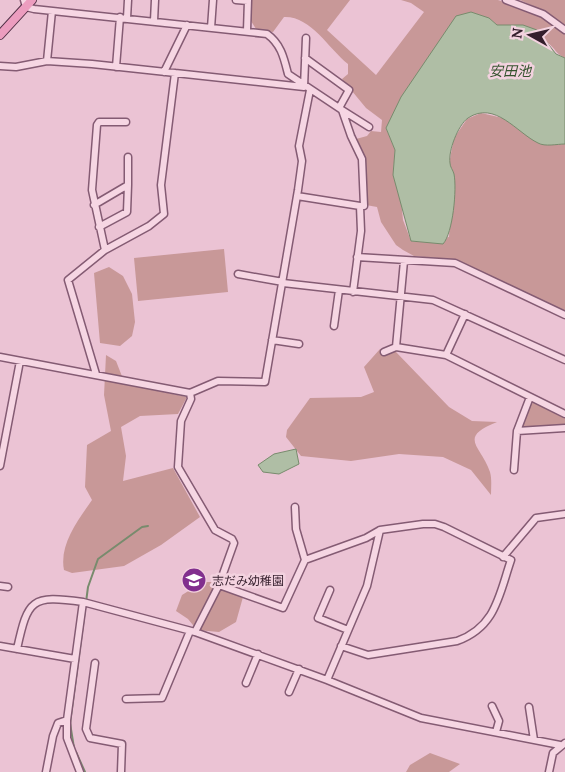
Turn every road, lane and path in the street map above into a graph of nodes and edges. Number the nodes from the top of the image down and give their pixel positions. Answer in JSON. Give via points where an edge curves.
{"nodes":[{"id":1,"x":32,"y":0,"type":"edge"},
{"id":2,"x":128,"y":0,"type":"edge"},
{"id":3,"x":154,"y":0,"type":"edge"},
{"id":4,"x":213,"y":0,"type":"edge"},
{"id":5,"x":236,"y":0,"type":"edge"},
{"id":6,"x":506,"y":0,"type":"edge"},
{"id":7,"x":248,"y":1,"type":"edge"},
{"id":8,"x":25,"y":3,"type":"edge"},
{"id":9,"x":52,"y":11,"type":"junction"},
{"id":10,"x":124,"y":17,"type":"junction"},
{"id":11,"x":154,"y":21,"type":"junction"},
{"id":12,"x":187,"y":25,"type":"junction"},
{"id":13,"x":212,"y":28,"type":"junction"},
{"id":14,"x":565,"y":30,"type":"edge"},
{"id":15,"x":247,"y":32,"type":"junction"},
{"id":16,"x":0,"y":35,"type":"edge"},
{"id":17,"x":306,"y":38,"type":"dead end"},
{"id":18,"x":306,"y":58,"type":"junction"},
{"id":19,"x":47,"y":61,"type":"junction"},
{"id":20,"x":0,"y":66,"type":"edge"},
{"id":21,"x":116,"y":66,"type":"junction"},
{"id":22,"x":164,"y":72,"type":"junction"},
{"id":23,"x":175,"y":73,"type":"junction"},
{"id":24,"x":307,"y":88,"type":"junction"},
{"id":25,"x":341,"y":109,"type":"junction"},
{"id":26,"x":126,"y":122,"type":"dead end"},
{"id":27,"x":370,"y":127,"type":"dead end"},
{"id":28,"x":128,"y":157,"type":"dead end"},
{"id":29,"x":128,"y":185,"type":"junction"},
{"id":30,"x":297,"y":196,"type":"junction"},
{"id":31,"x":94,"y":205,"type":"junction"},
{"id":32,"x":360,"y":206,"type":"junction"},
{"id":33,"x":99,"y":227,"type":"junction"},
{"id":34,"x":105,"y":250,"type":"junction"},
{"id":35,"x":357,"y":256,"type":"junction"},
{"id":36,"x":404,"y":261,"type":"junction"},
{"id":37,"x":238,"y":274,"type":"dead end"},
{"id":38,"x":283,"y":282,"type":"junction"},
{"id":39,"x":339,"y":290,"type":"junction"},
{"id":40,"x":353,"y":292,"type":"junction"},
{"id":41,"x":400,"y":298,"type":"junction"},
{"id":42,"x":465,"y":314,"type":"junction"},
{"id":43,"x":565,"y":315,"type":"edge"},
{"id":44,"x":334,"y":326,"type":"dead end"},
{"id":45,"x":272,"y":340,"type":"junction"},
{"id":46,"x":299,"y":344,"type":"dead end"},
{"id":47,"x":396,"y":347,"type":"junction"},
{"id":48,"x":384,"y":352,"type":"dead end"},
{"id":49,"x":446,"y":355,"type":"junction"},
{"id":50,"x":0,"y":357,"type":"edge"},
{"id":51,"x":565,"y":360,"type":"edge"},
{"id":52,"x":20,"y":361,"type":"junction"},
{"id":53,"x":96,"y":374,"type":"junction"},
{"id":54,"x":190,"y":393,"type":"junction"},
{"id":55,"x":530,"y":397,"type":"junction"},
{"id":56,"x":565,"y":414,"type":"edge"},
{"id":57,"x":565,"y":428,"type":"edge"},
{"id":58,"x":517,"y":431,"type":"junction"},
{"id":59,"x":0,"y":466,"type":"edge"},
{"id":60,"x":514,"y":470,"type":"dead end"},
{"id":61,"x":295,"y":507,"type":"dead end"},
{"id":62,"x":565,"y":514,"type":"edge"},
{"id":63,"x":380,"y":530,"type":"junction"},
{"id":64,"x":503,"y":558,"type":"junction"},
{"id":65,"x":305,"y":560,"type":"junction"},
{"id":66,"x":219,"y":585,"type":"junction"},
{"id":67,"x":0,"y":586,"type":"edge"},
{"id":68,"x":8,"y":587,"type":"dead end"},
{"id":69,"x":330,"y":590,"type":"dead end"},
{"id":70,"x":86,"y":602,"type":"junction"},
{"id":71,"x":348,"y":630,"type":"junction"},
{"id":72,"x":193,"y":632,"type":"junction"},
{"id":73,"x":0,"y":646,"type":"edge"},
{"id":74,"x":341,"y":646,"type":"junction"},
{"id":75,"x":17,"y":649,"type":"junction"},
{"id":76,"x":258,"y":654,"type":"junction"},
{"id":77,"x":74,"y":659,"type":"junction"},
{"id":78,"x":95,"y":663,"type":"dead end"},
{"id":79,"x":299,"y":669,"type":"junction"},
{"id":80,"x":327,"y":680,"type":"junction"},
{"id":81,"x":246,"y":683,"type":"dead end"},
{"id":82,"x":288,"y":692,"type":"dead end"},
{"id":83,"x":126,"y":699,"type":"dead end"},
{"id":84,"x":492,"y":706,"type":"dead end"},
{"id":85,"x":529,"y":707,"type":"dead end"},
{"id":86,"x":67,"y":720,"type":"junction"},
{"id":87,"x":496,"y":732,"type":"junction"},
{"id":88,"x":534,"y":740,"type":"junction"},
{"id":89,"x":563,"y":744,"type":"edge"},
{"id":90,"x":46,"y":772,"type":"edge"},
{"id":91,"x":80,"y":772,"type":"edge"},
{"id":92,"x":121,"y":772,"type":"edge"},
{"id":93,"x":549,"y":772,"type":"edge"}],
"edges":[{"from":1,"to":8,"type":"main road"},
{"from":2,"to":10,"type":"street"},
{"from":3,"to":11,"type":"street"},
{"from":4,"to":13,"type":"street"},
{"from":5,"to":7,"type":"street"},
{"from":6,"to":14,"type":"street","via":[[543,14]]},
{"from":7,"to":15,"type":"street"},
{"from":8,"to":9,"type":"street"},
{"from":8,"to":16,"type":"main road"},
{"from":9,"to":10,"type":"street"},
{"from":9,"to":19,"type":"street"},
{"from":10,"to":11,"type":"street"},
{"from":10,"to":21,"type":"street"},
{"from":11,"to":12,"type":"street"},
{"from":12,"to":13,"type":"street"},
{"from":12,"to":22,"type":"street"},
{"from":13,"to":15,"type":"street"},
{"from":15,"to":24,"type":"street","via":[[267,34],[276,40],[288,74]]},
{"from":17,"to":18,"type":"street"},
{"from":18,"to":24,"type":"street"},
{"from":18,"to":25,"type":"street","via":[[349,90]]},
{"from":19,"to":20,"type":"street","via":[[16,67]]},
{"from":19,"to":21,"type":"street"},
{"from":21,"to":22,"type":"street"},
{"from":22,"to":23,"type":"street"},
{"from":23,"to":24,"type":"street"},
{"from":23,"to":34,"type":"street","via":[[161,185],[164,214]]},
{"from":24,"to":25,"type":"street"},
{"from":24,"to":30,"type":"street","via":[[299,146],[302,161]]},
{"from":25,"to":27,"type":"street"},
{"from":25,"to":32,"type":"street","via":[[362,159],[364,206]]},
{"from":26,"to":31,"type":"street","via":[[99,122],[97,125],[92,190]]},
{"from":28,"to":29,"type":"street"},
{"from":29,"to":31,"type":"street"},
{"from":29,"to":33,"type":"street","via":[[127,212]]},
{"from":30,"to":32,"type":"street"},
{"from":30,"to":38,"type":"street"},
{"from":31,"to":33,"type":"street"},
{"from":32,"to":35,"type":"street"},
{"from":33,"to":34,"type":"street"},
{"from":34,"to":53,"type":"street","via":[[68,280]]},
{"from":35,"to":36,"type":"street"},
{"from":35,"to":40,"type":"street"},
{"from":36,"to":41,"type":"street"},
{"from":36,"to":43,"type":"street","via":[[455,263]]},
{"from":37,"to":38,"type":"street"},
{"from":38,"to":39,"type":"street"},
{"from":38,"to":45,"type":"street"},
{"from":39,"to":40,"type":"street"},
{"from":39,"to":44,"type":"street"},
{"from":40,"to":41,"type":"street"},
{"from":41,"to":42,"type":"street","via":[[433,300]]},
{"from":41,"to":47,"type":"street"},
{"from":42,"to":49,"type":"street"},
{"from":42,"to":51,"type":"street"},
{"from":45,"to":46,"type":"street"},
{"from":45,"to":54,"type":"street","via":[[265,382],[218,381]]},
{"from":47,"to":48,"type":"street"},
{"from":47,"to":49,"type":"street"},
{"from":49,"to":55,"type":"street"},
{"from":50,"to":52,"type":"street"},
{"from":52,"to":53,"type":"street"},
{"from":52,"to":59,"type":"street"},
{"from":53,"to":54,"type":"street"},
{"from":54,"to":66,"type":"street","via":[[191,399],[181,421],[178,467],[215,530],[234,543]]},
{"from":55,"to":56,"type":"street"},
{"from":55,"to":58,"type":"street"},
{"from":57,"to":58,"type":"street"},
{"from":58,"to":60,"type":"street"},
{"from":61,"to":65,"type":"street","via":[[296,529]]},
{"from":62,"to":64,"type":"street","via":[[536,518]]},
{"from":63,"to":64,"type":"street","via":[[435,524]]},
{"from":63,"to":65,"type":"street"},
{"from":63,"to":71,"type":"street","via":[[367,586]]},
{"from":64,"to":74,"type":"street","via":[[511,560],[493,611],[486,624],[468,638],[368,655]]},
{"from":65,"to":66,"type":"street","via":[[283,608]]},
{"from":66,"to":72,"type":"street"},
{"from":67,"to":68,"type":"street"},
{"from":69,"to":71,"type":"street","via":[[318,618]]},
{"from":70,"to":72,"type":"street"},
{"from":70,"to":75,"type":"street","via":[[47,598],[35,604],[24,615]]},
{"from":70,"to":77,"type":"street"},
{"from":71,"to":74,"type":"street"},
{"from":72,"to":76,"type":"street"},
{"from":72,"to":83,"type":"street","via":[[162,698]]},
{"from":73,"to":75,"type":"street"},
{"from":74,"to":80,"type":"street"},
{"from":75,"to":77,"type":"street"},
{"from":76,"to":79,"type":"street"},
{"from":76,"to":81,"type":"street"},
{"from":77,"to":86,"type":"street"},
{"from":78,"to":92,"type":"street","via":[[86,729],[90,738],[122,744]]},
{"from":79,"to":80,"type":"street"},
{"from":79,"to":82,"type":"street"},
{"from":80,"to":87,"type":"street","via":[[421,718]]},
{"from":84,"to":87,"type":"street","via":[[499,721]]},
{"from":85,"to":88,"type":"street"},
{"from":86,"to":90,"type":"street","via":[[58,723]]},
{"from":86,"to":91,"type":"street","via":[[67,738]]},
{"from":87,"to":88,"type":"street"},
{"from":88,"to":89,"type":"street"},
{"from":89,"to":93,"type":"street","via":[[553,754]]}]}
